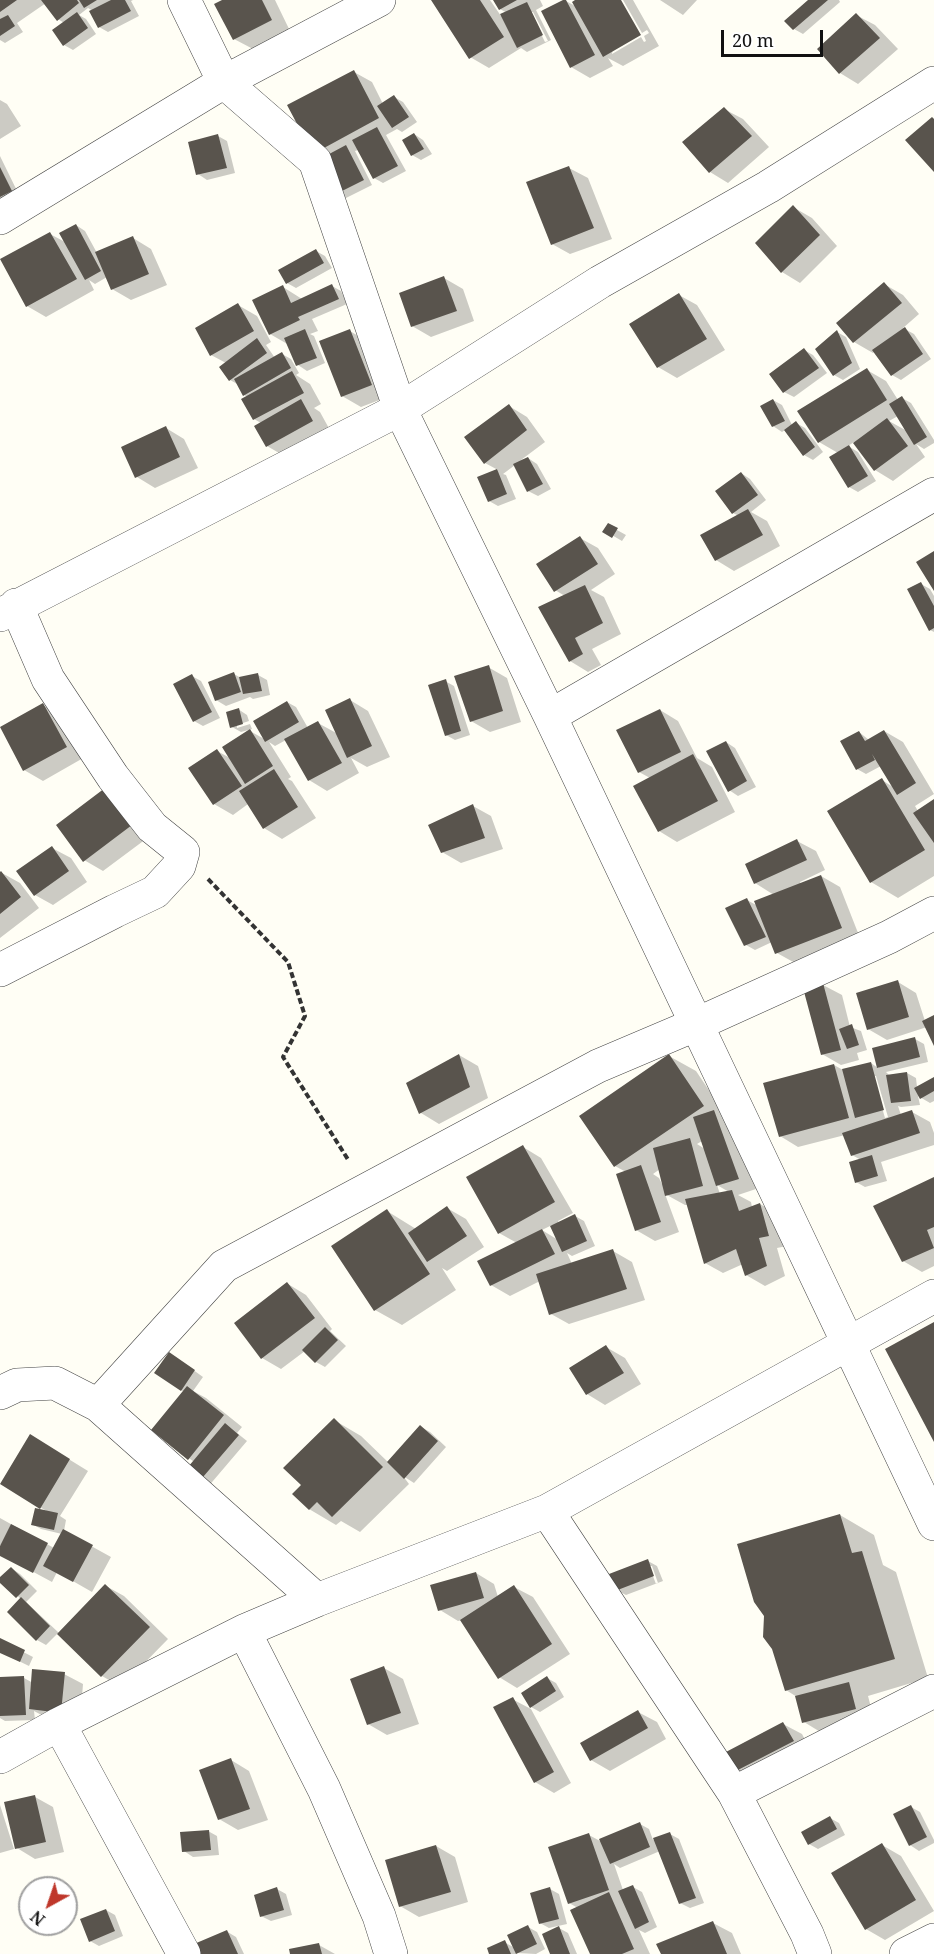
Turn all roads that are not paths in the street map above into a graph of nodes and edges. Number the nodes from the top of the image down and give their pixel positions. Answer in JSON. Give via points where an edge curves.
{"nodes":[{"id":1,"x":184,"y":0,"type":"edge"},
{"id":2,"x":379,"y":0,"type":"edge"},
{"id":3,"x":224,"y":82,"type":"junction"},
{"id":4,"x":934,"y":83,"type":"edge"},
{"id":5,"x":0,"y":218,"type":"edge"},
{"id":6,"x":400,"y":409,"type":"junction"},
{"id":7,"x":934,"y":494,"type":"edge"},
{"id":8,"x":8,"y":610,"type":"edge"},
{"id":9,"x":550,"y":716,"type":"junction"},
{"id":10,"x":934,"y":913,"type":"edge"},
{"id":11,"x":0,"y":970,"type":"edge"},
{"id":12,"x":697,"y":1024,"type":"junction"},
{"id":13,"x":934,"y":1296,"type":"edge"},
{"id":14,"x":848,"y":1344,"type":"junction"},
{"id":15,"x":0,"y":1393,"type":"edge"},
{"id":16,"x":98,"y":1405,"type":"junction"},
{"id":17,"x":547,"y":1511,"type":"junction"},
{"id":18,"x":934,"y":1524,"type":"edge"},
{"id":19,"x":317,"y":1600,"type":"junction"},
{"id":20,"x":244,"y":1631,"type":"junction"},
{"id":21,"x":934,"y":1690,"type":"edge"},
{"id":22,"x":59,"y":1724,"type":"junction"},
{"id":23,"x":0,"y":1757,"type":"edge"},
{"id":24,"x":734,"y":1793,"type":"junction"},
{"id":25,"x":934,"y":1940,"type":"edge"},
{"id":26,"x":184,"y":1954,"type":"edge"},
{"id":27,"x":391,"y":1954,"type":"edge"},
{"id":28,"x":815,"y":1954,"type":"edge"},
{"id":29,"x":906,"y":1954,"type":"edge"}],
"edges":[{"from":1,"to":3,"type":"street"},
{"from":2,"to":3,"type":"street"},
{"from":3,"to":5,"type":"street"},
{"from":3,"to":6,"type":"street","via":[[315,161]]},
{"from":4,"to":6,"type":"street","via":[[768,187],[600,282]]},
{"from":6,"to":8,"type":"street"},
{"from":6,"to":9,"type":"street"},
{"from":7,"to":9,"type":"street"},
{"from":8,"to":11,"type":"street","via":[[106,767],[152,827],[183,852],[179,866],[154,892]]},
{"from":9,"to":12,"type":"street"},
{"from":10,"to":12,"type":"street"},
{"from":12,"to":14,"type":"street"},
{"from":12,"to":16,"type":"street","via":[[598,1066],[224,1266]]},
{"from":13,"to":14,"type":"street"},
{"from":14,"to":17,"type":"street"},
{"from":14,"to":18,"type":"street"},
{"from":15,"to":16,"type":"street","via":[[17,1385],[55,1383]]},
{"from":16,"to":19,"type":"street"},
{"from":17,"to":19,"type":"street"},
{"from":17,"to":24,"type":"street"},
{"from":19,"to":20,"type":"street"},
{"from":20,"to":22,"type":"street"},
{"from":20,"to":27,"type":"street","via":[[324,1789],[379,1916]]},
{"from":21,"to":24,"type":"street"},
{"from":22,"to":23,"type":"street"},
{"from":22,"to":26,"type":"street"},
{"from":24,"to":28,"type":"street"},
{"from":25,"to":29,"type":"street"}]}
